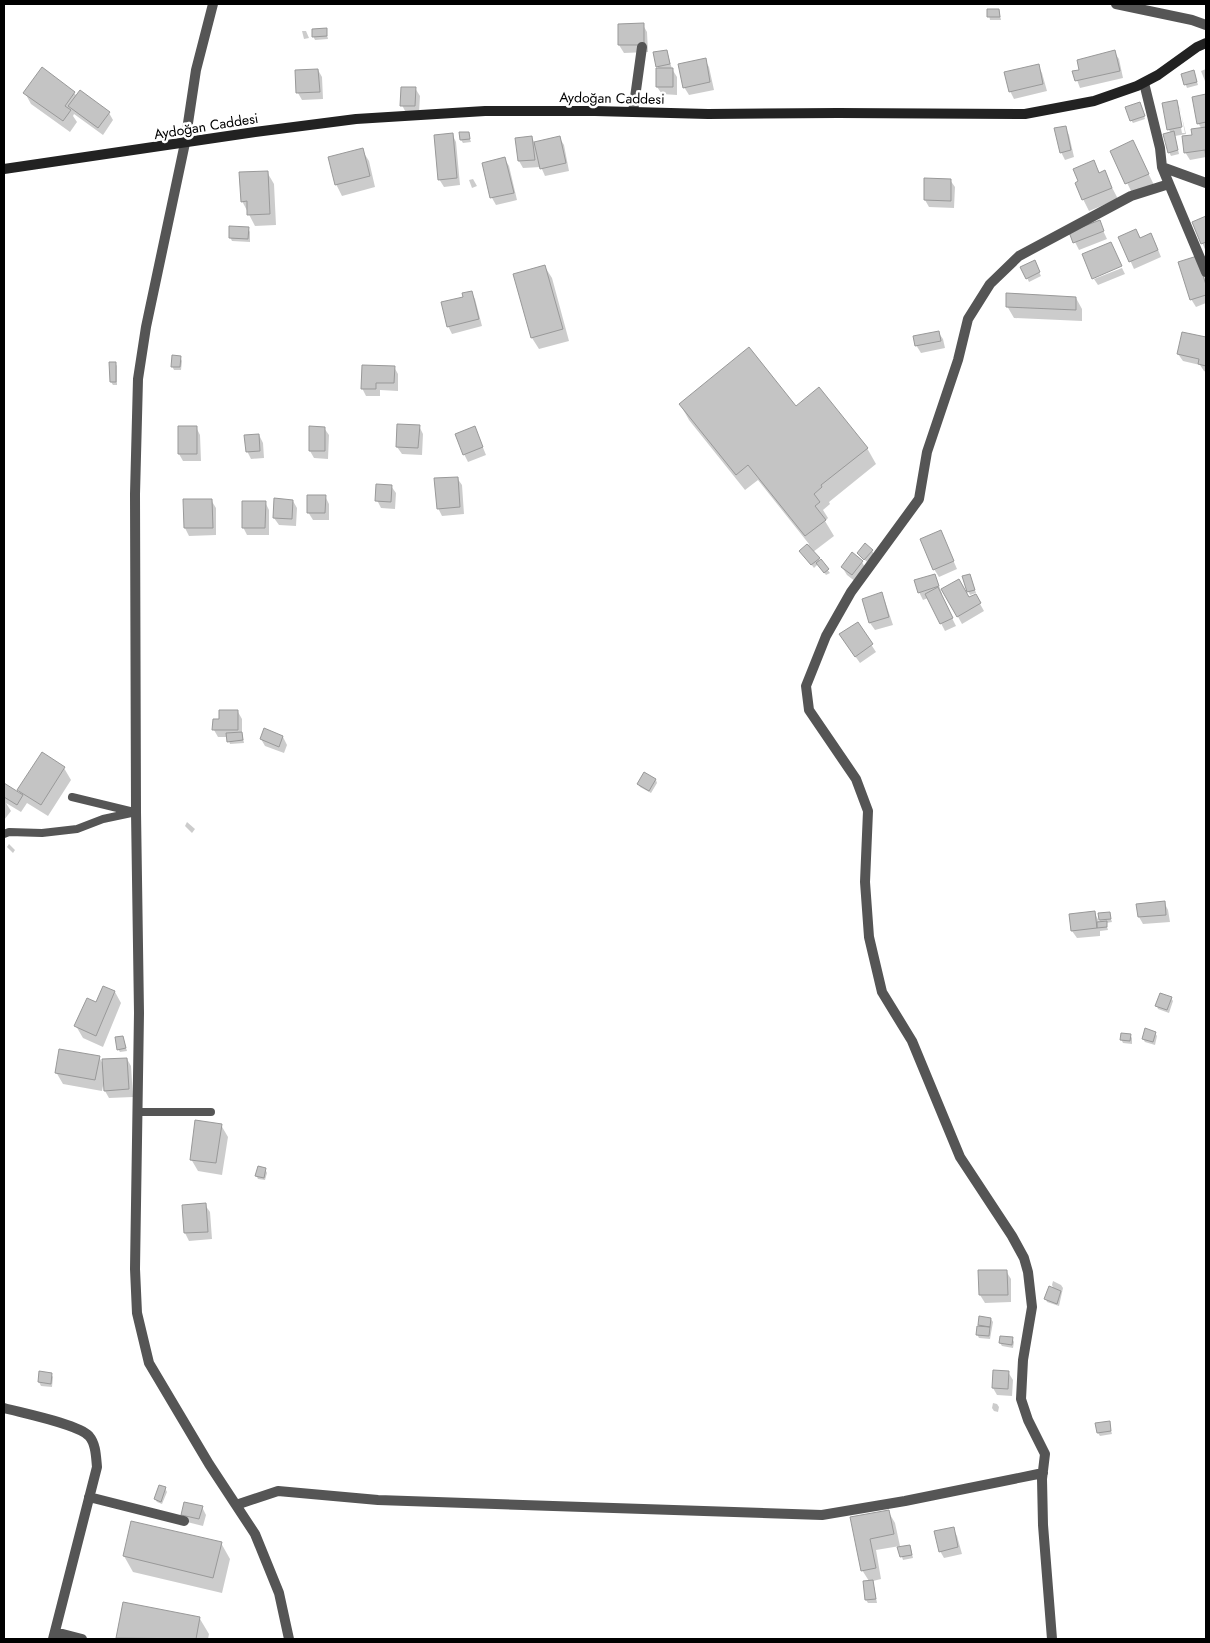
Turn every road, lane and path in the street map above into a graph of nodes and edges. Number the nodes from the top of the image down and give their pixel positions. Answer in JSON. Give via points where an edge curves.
{"nodes":[{"id":1,"x":213,"y":4,"type":"edge"},
{"id":2,"x":1116,"y":4,"type":"edge"},
{"id":3,"x":1206,"y":25,"type":"edge"},
{"id":4,"x":1206,"y":43,"type":"edge"},
{"id":5,"x":642,"y":47,"type":"dead end"},
{"id":6,"x":1144,"y":83,"type":"junction"},
{"id":7,"x":633,"y":112,"type":"junction"},
{"id":8,"x":185,"y":143,"type":"junction"},
{"id":9,"x":1162,"y":168,"type":"junction"},
{"id":10,"x":4,"y":169,"type":"edge"},
{"id":11,"x":1206,"y":183,"type":"edge"},
{"id":12,"x":1169,"y":184,"type":"junction"},
{"id":13,"x":1206,"y":272,"type":"edge"},
{"id":14,"x":72,"y":796,"type":"dead end"},
{"id":15,"x":136,"y":812,"type":"junction"},
{"id":16,"x":4,"y":834,"type":"edge"},
{"id":17,"x":139,"y":1112,"type":"junction"},
{"id":18,"x":212,"y":1112,"type":"dead end"},
{"id":19,"x":4,"y":1408,"type":"edge"},
{"id":20,"x":1043,"y":1473,"type":"junction"},
{"id":21,"x":89,"y":1497,"type":"junction"},
{"id":22,"x":236,"y":1505,"type":"junction"},
{"id":23,"x":184,"y":1521,"type":"dead end"},
{"id":24,"x":54,"y":1636,"type":"edge"},
{"id":25,"x":82,"y":1639,"type":"edge"},
{"id":26,"x":289,"y":1639,"type":"edge"},
{"id":27,"x":1052,"y":1639,"type":"edge"}],
"edges":[{"from":1,"to":8,"type":"street","via":[[196,70]]},
{"from":2,"to":3,"type":"street"},
{"from":4,"to":6,"type":"street","name":"Aydoğan Caddesi"},
{"from":5,"to":7,"type":"street"},
{"from":6,"to":7,"type":"street","name":"Aydoğan Caddesi","via":[[1094,101],[1025,114]]},
{"from":6,"to":9,"type":"street"},
{"from":7,"to":8,"type":"street","name":"Aydoğan Caddesi","via":[[485,111],[356,119]]},
{"from":8,"to":10,"type":"street","name":"Aydoğan Caddesi"},
{"from":8,"to":15,"type":"street","via":[[138,379]]},
{"from":9,"to":11,"type":"street"},
{"from":9,"to":12,"type":"street"},
{"from":12,"to":13,"type":"street"},
{"from":12,"to":20,"type":"street","via":[[1131,196],[1019,256],[990,284],[968,319],[958,360],[927,452],[919,499],[851,592],[826,636],[806,686],[810,710],[856,779],[868,811],[865,882],[869,938],[882,992],[912,1041],[960,1157],[1024,1258],[1032,1307],[1023,1360],[1021,1399],[1045,1454]]},
{"from":14,"to":15,"type":"lane"},
{"from":15,"to":16,"type":"lane","via":[[76,829]]},
{"from":15,"to":17,"type":"street"},
{"from":17,"to":18,"type":"lane"},
{"from":17,"to":22,"type":"street","via":[[135,1269],[137,1313],[149,1363]]},
{"from":19,"to":21,"type":"street","via":[[76,1428],[90,1437],[97,1466]]},
{"from":20,"to":22,"type":"street","via":[[822,1515],[378,1500],[278,1491]]},
{"from":20,"to":27,"type":"street","via":[[1043,1525]]},
{"from":21,"to":23,"type":"street"},
{"from":21,"to":24,"type":"street"},
{"from":22,"to":26,"type":"street","via":[[255,1534],[279,1593]]},
{"from":24,"to":25,"type":"street"}]}
